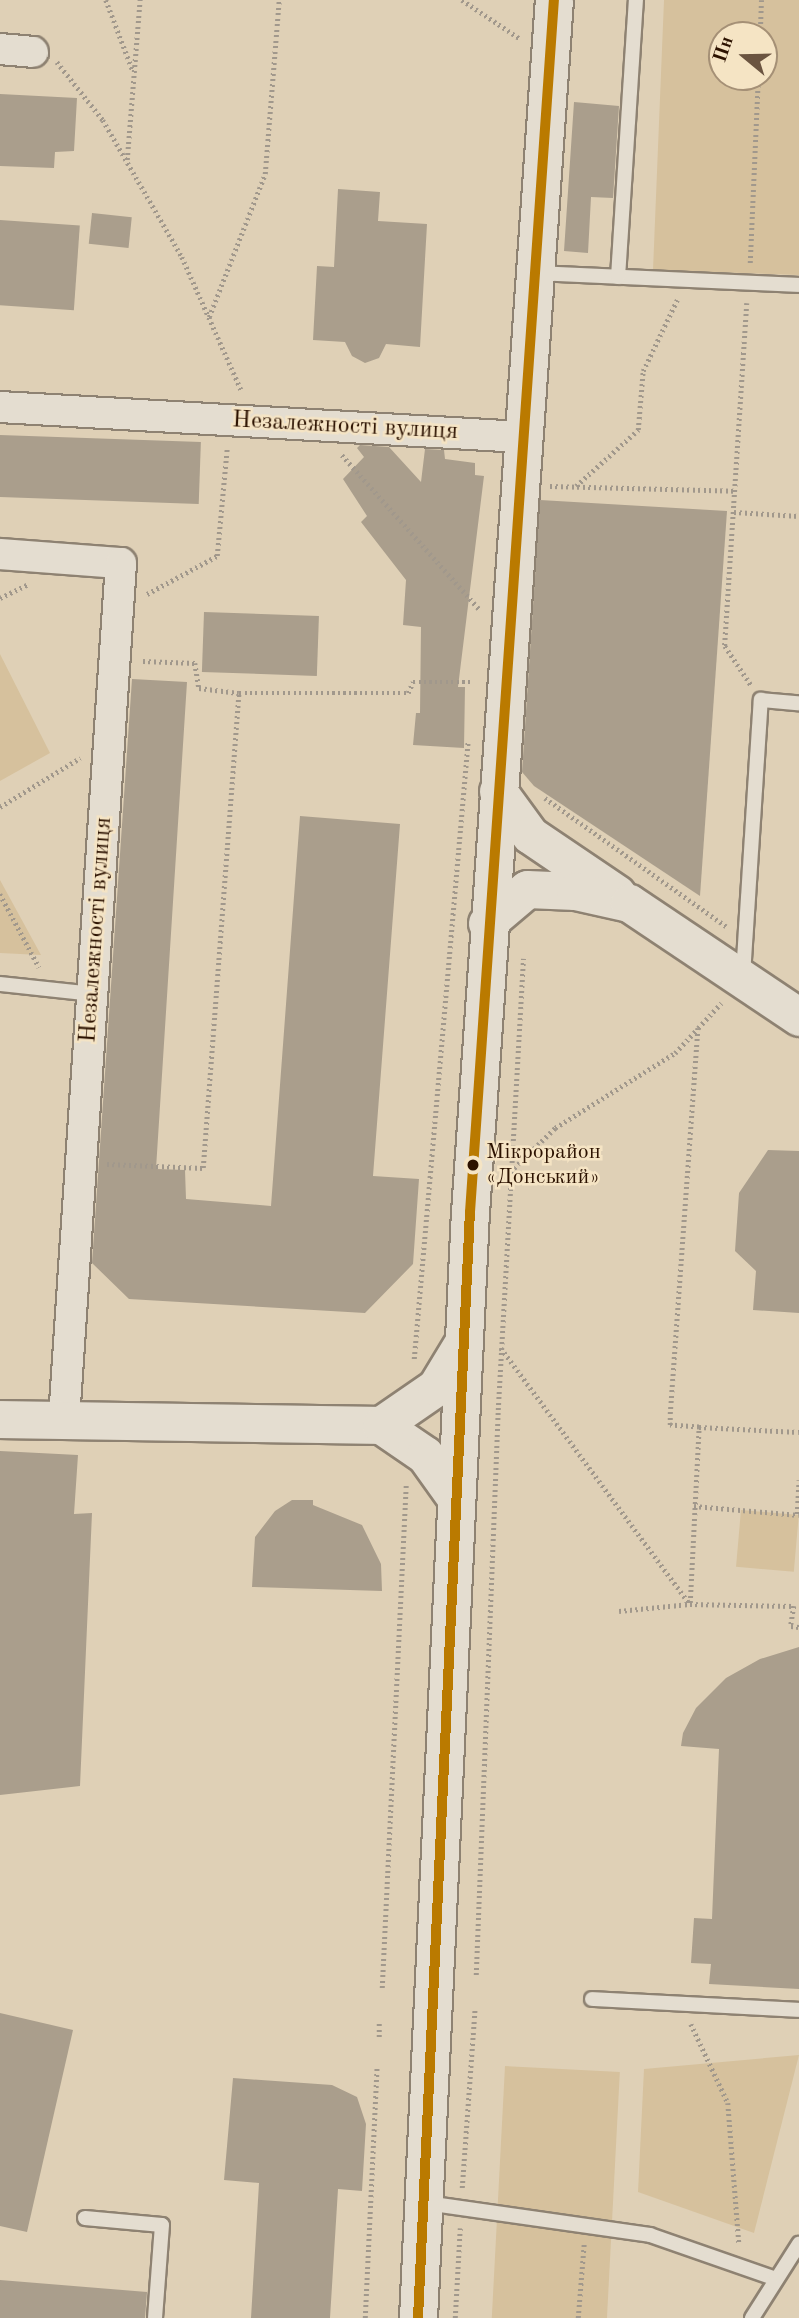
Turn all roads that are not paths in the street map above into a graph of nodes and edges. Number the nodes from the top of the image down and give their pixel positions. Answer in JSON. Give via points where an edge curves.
{"nodes":[{"id":1,"x":554,"y":0,"type":"edge"},
{"id":2,"x":636,"y":0,"type":"edge"},
{"id":3,"x":0,"y":50,"type":"edge"},
{"id":4,"x":45,"y":57,"type":"road end"},
{"id":5,"x":537,"y":273,"type":"junction"},
{"id":6,"x":618,"y":277,"type":"junction"},
{"id":7,"x":799,"y":285,"type":"edge"},
{"id":8,"x":0,"y":407,"type":"edge"},
{"id":9,"x":522,"y":437,"type":"junction"},
{"id":10,"x":0,"y":554,"type":"edge"},
{"id":11,"x":799,"y":703,"type":"edge"},
{"id":12,"x":498,"y":791,"type":"junction"},
{"id":13,"x":629,"y":903,"type":"junction"},
{"id":14,"x":487,"y":923,"type":"junction"},
{"id":15,"x":743,"y":979,"type":"junction"},
{"id":16,"x":0,"y":984,"type":"edge"},
{"id":17,"x":93,"y":994,"type":"junction"},
{"id":18,"x":799,"y":1017,"type":"edge"},
{"id":19,"x":463,"y":1343,"type":"junction"},
{"id":20,"x":64,"y":1418,"type":"junction"},
{"id":21,"x":0,"y":1419,"type":"edge"},
{"id":22,"x":381,"y":1425,"type":"junction"},
{"id":23,"x":455,"y":1496,"type":"junction"},
{"id":24,"x":592,"y":1999,"type":"dead end"},
{"id":25,"x":799,"y":2010,"type":"edge"},
{"id":26,"x":443,"y":2205,"type":"junction"},
{"id":27,"x":85,"y":2218,"type":"dead end"},
{"id":28,"x":799,"y":2244,"type":"edge"},
{"id":29,"x":776,"y":2279,"type":"junction"},
{"id":30,"x":155,"y":2318,"type":"edge"},
{"id":31,"x":418,"y":2318,"type":"edge"},
{"id":32,"x":752,"y":2318,"type":"edge"}],
"edges":[{"from":1,"to":5,"type":"street"},
{"from":2,"to":6,"type":"lane"},
{"from":3,"to":4,"type":"street"},
{"from":5,"to":6,"type":"lane"},
{"from":5,"to":9,"type":"street"},
{"from":6,"to":7,"type":"lane"},
{"from":8,"to":9,"type":"street","name":"Незалежності вулиця"},
{"from":9,"to":12,"type":"street"},
{"from":10,"to":17,"type":"street","name":"Незалежності вулиця","via":[[121,563]]},
{"from":11,"to":15,"type":"lane","via":[[761,700]]},
{"from":12,"to":13,"type":"street","via":[[530,835]]},
{"from":12,"to":14,"type":"street"},
{"from":13,"to":14,"type":"street","via":[[575,891],[527,889]]},
{"from":13,"to":15,"type":"street"},
{"from":14,"to":19,"type":"street"},
{"from":15,"to":18,"type":"street"},
{"from":16,"to":17,"type":"lane"},
{"from":17,"to":20,"type":"street","name":"Незалежності вулиця"},
{"from":19,"to":22,"type":"street","via":[[436,1387]]},
{"from":19,"to":23,"type":"street"},
{"from":20,"to":21,"type":"street"},
{"from":20,"to":22,"type":"street"},
{"from":22,"to":23,"type":"street","via":[[425,1455]]},
{"from":23,"to":26,"type":"street"},
{"from":24,"to":25,"type":"lane"},
{"from":26,"to":29,"type":"lane","via":[[650,2235]]},
{"from":26,"to":31,"type":"street"},
{"from":27,"to":30,"type":"lane","via":[[162,2225]]},
{"from":28,"to":29,"type":"lane"},
{"from":29,"to":32,"type":"lane"}]}
